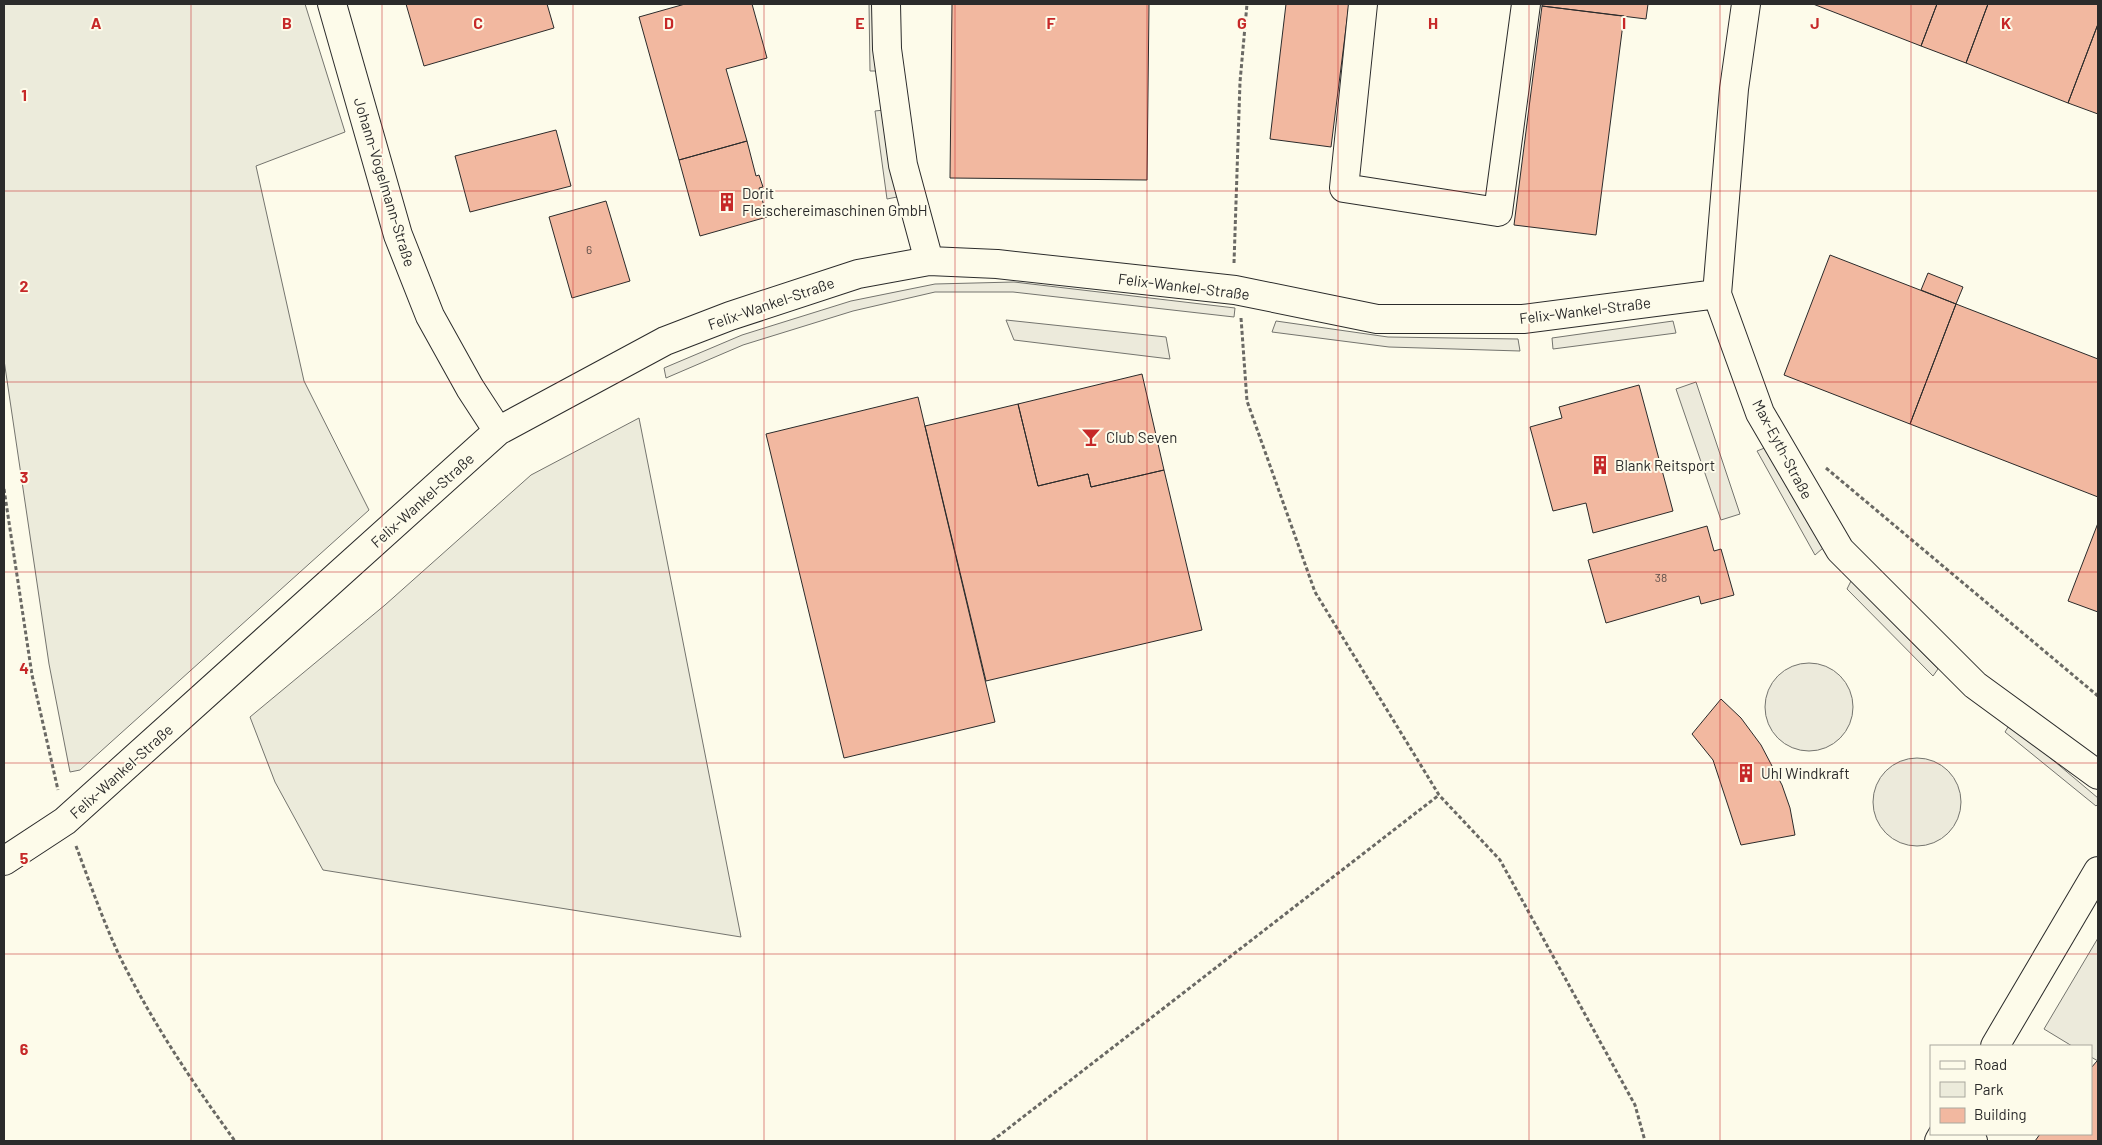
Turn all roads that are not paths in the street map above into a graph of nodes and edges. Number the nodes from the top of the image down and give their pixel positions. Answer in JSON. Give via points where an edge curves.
{"nodes":[{"id":1,"x":332,"y":4,"type":"edge"},
{"id":2,"x":886,"y":4,"type":"edge"},
{"id":3,"x":1364,"y":4,"type":"edge"},
{"id":4,"x":1526,"y":4,"type":"edge"},
{"id":5,"x":1746,"y":4,"type":"edge"},
{"id":6,"x":929,"y":261,"type":"junction"},
{"id":7,"x":1717,"y":294,"type":"junction"},
{"id":8,"x":498,"y":431,"type":"junction"},
{"id":9,"x":2098,"y":776,"type":"edge"},
{"id":10,"x":4,"y":861,"type":"edge"},
{"id":11,"x":2098,"y":871,"type":"edge"},
{"id":12,"x":1996,"y":1045,"type":"edge"}],
"edges":[{"from":1,"to":8,"type":"street","name":"Johann-Vogelmann-Straße","via":[[398,235],[426,307],[470,388]]},
{"from":2,"to":6,"type":"street","via":[[887,49],[903,165]]},
{"from":3,"to":4,"type":"street","via":[[1344,188],[1498,212]]},
{"from":5,"to":7,"type":"street","name":"Max-Eyth-Straße","via":[[1734,89]]},
{"from":6,"to":7,"type":"street","name":"Felix-Wankel-Straße","via":[[997,264],[1235,290],[1377,319],[1523,319]]},
{"from":6,"to":8,"type":"street","name":"Felix-Wankel-Straße","via":[[858,274],[665,341]]},
{"from":7,"to":9,"type":"street","name":"Max-Eyth-Straße","via":[[1760,413],[1840,550],[1974,685]]},
{"from":8,"to":10,"type":"street","name":"Felix-Wankel-Straße","via":[[65,821]]},
{"from":11,"to":12,"type":"street"}]}
